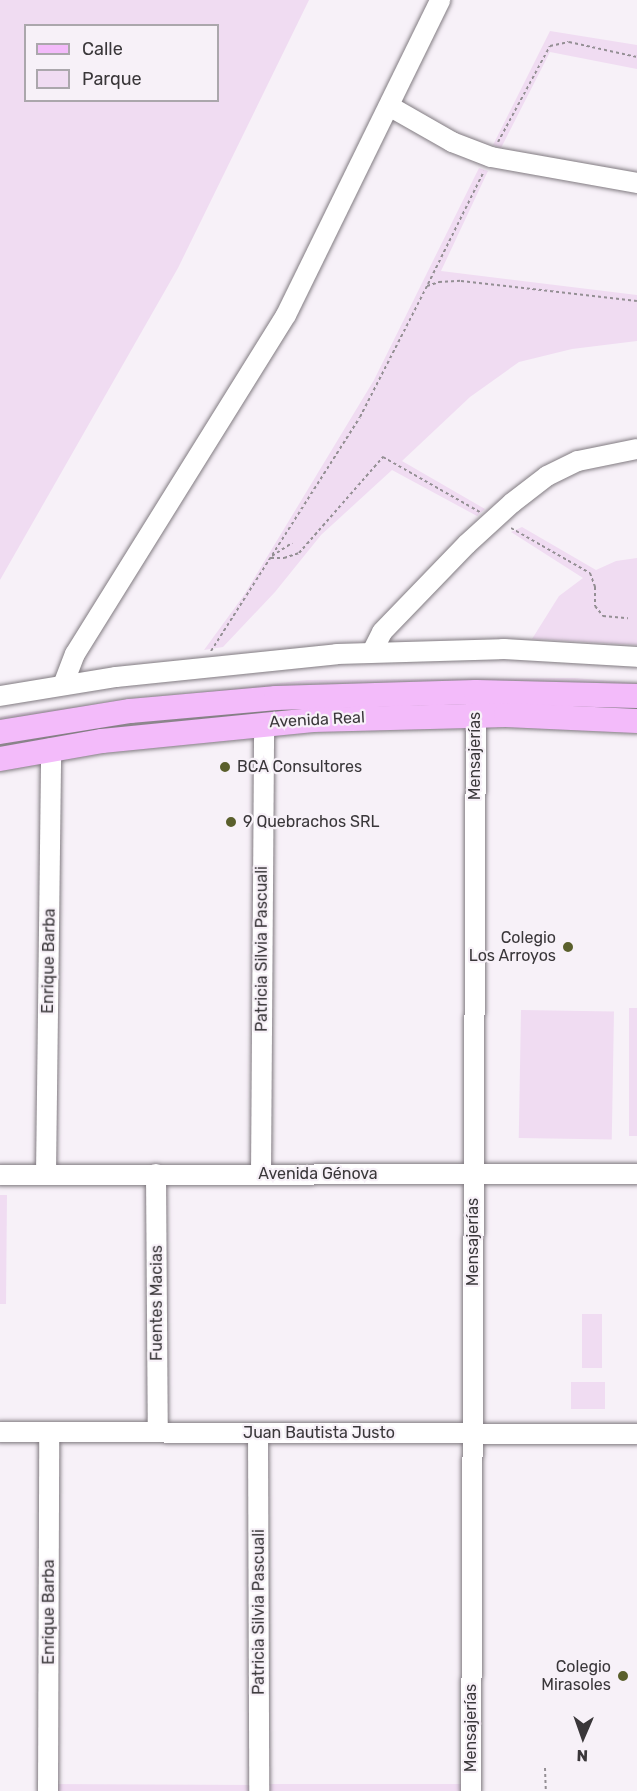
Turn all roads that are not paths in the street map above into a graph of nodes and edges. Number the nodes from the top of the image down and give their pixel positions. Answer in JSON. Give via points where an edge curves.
{"nodes":[{"id":1,"x":440,"y":0,"type":"edge"},
{"id":2,"x":389,"y":106,"type":"junction"},
{"id":3,"x":637,"y":183,"type":"edge"},
{"id":4,"x":637,"y":449,"type":"edge"},
{"id":5,"x":372,"y":652,"type":"junction"},
{"id":6,"x":637,"y":657,"type":"edge"},
{"id":7,"x":63,"y":685,"type":"junction"},
{"id":8,"x":0,"y":696,"type":"edge"},
{"id":9,"x":637,"y":696,"type":"edge"},
{"id":10,"x":476,"y":704,"type":"junction"},
{"id":11,"x":637,"y":721,"type":"edge"},
{"id":12,"x":264,"y":724,"type":"junction"},
{"id":13,"x":0,"y":732,"type":"edge"},
{"id":14,"x":51,"y":748,"type":"junction"},
{"id":15,"x":0,"y":759,"type":"edge"},
{"id":16,"x":0,"y":1174,"type":"edge"},
{"id":17,"x":46,"y":1174,"type":"junction"},
{"id":18,"x":156,"y":1174,"type":"junction"},
{"id":19,"x":261,"y":1174,"type":"junction"},
{"id":20,"x":474,"y":1174,"type":"junction"},
{"id":21,"x":637,"y":1174,"type":"edge"},
{"id":22,"x":0,"y":1432,"type":"edge"},
{"id":23,"x":49,"y":1432,"type":"junction"},
{"id":24,"x":158,"y":1432,"type":"junction"},
{"id":25,"x":258,"y":1433,"type":"junction"},
{"id":26,"x":472,"y":1433,"type":"junction"},
{"id":27,"x":637,"y":1434,"type":"edge"},
{"id":28,"x":48,"y":1791,"type":"edge"},
{"id":29,"x":259,"y":1791,"type":"edge"},
{"id":30,"x":471,"y":1791,"type":"edge"}],
"edges":[{"from":1,"to":2,"type":"street"},
{"from":2,"to":3,"type":"street","via":[[452,142],[491,157]]},
{"from":2,"to":7,"type":"street","via":[[286,315],[75,654]]},
{"from":4,"to":5,"type":"street","via":[[578,460],[547,476],[494,520],[382,632]]},
{"from":5,"to":6,"type":"street","via":[[504,649]]},
{"from":5,"to":7,"type":"street","via":[[273,659]]},
{"from":7,"to":8,"type":"street"},
{"from":9,"to":10,"type":"main road","name":"Avenida Real"},
{"from":10,"to":11,"type":"main road","name":"Avenida Real"},
{"from":10,"to":12,"type":"main road","name":"Avenida Real","via":[[403,716]]},
{"from":10,"to":13,"type":"main road","name":"Avenida Real","via":[[210,702]]},
{"from":10,"to":20,"type":"street","name":"Mensajerías"},
{"from":12,"to":14,"type":"main road","name":"Avenida Real"},
{"from":12,"to":19,"type":"street","name":"Patricia Silvia Pascuali"},
{"from":14,"to":15,"type":"main road","name":"Avenida Real"},
{"from":14,"to":17,"type":"street","name":"Enrique Barba"},
{"from":16,"to":17,"type":"street","name":"Avenida Génova"},
{"from":17,"to":18,"type":"street","name":"Avenida Génova"},
{"from":18,"to":19,"type":"street","name":"Avenida Génova"},
{"from":18,"to":24,"type":"street","name":"Fuentes Macias"},
{"from":19,"to":20,"type":"street","name":"Avenida Génova"},
{"from":20,"to":21,"type":"street","name":"Avenida Génova"},
{"from":20,"to":26,"type":"street","name":"Mensajerías"},
{"from":22,"to":23,"type":"street","name":"Juan Bautista Justo"},
{"from":23,"to":24,"type":"street","name":"Juan Bautista Justo"},
{"from":23,"to":28,"type":"street","name":"Enrique Barba"},
{"from":24,"to":25,"type":"street","name":"Juan Bautista Justo"},
{"from":25,"to":26,"type":"street","name":"Juan Bautista Justo"},
{"from":25,"to":29,"type":"street","name":"Patricia Silvia Pascuali"},
{"from":26,"to":27,"type":"street","name":"Juan Bautista Justo"},
{"from":26,"to":30,"type":"street","name":"Mensajerías"}]}
